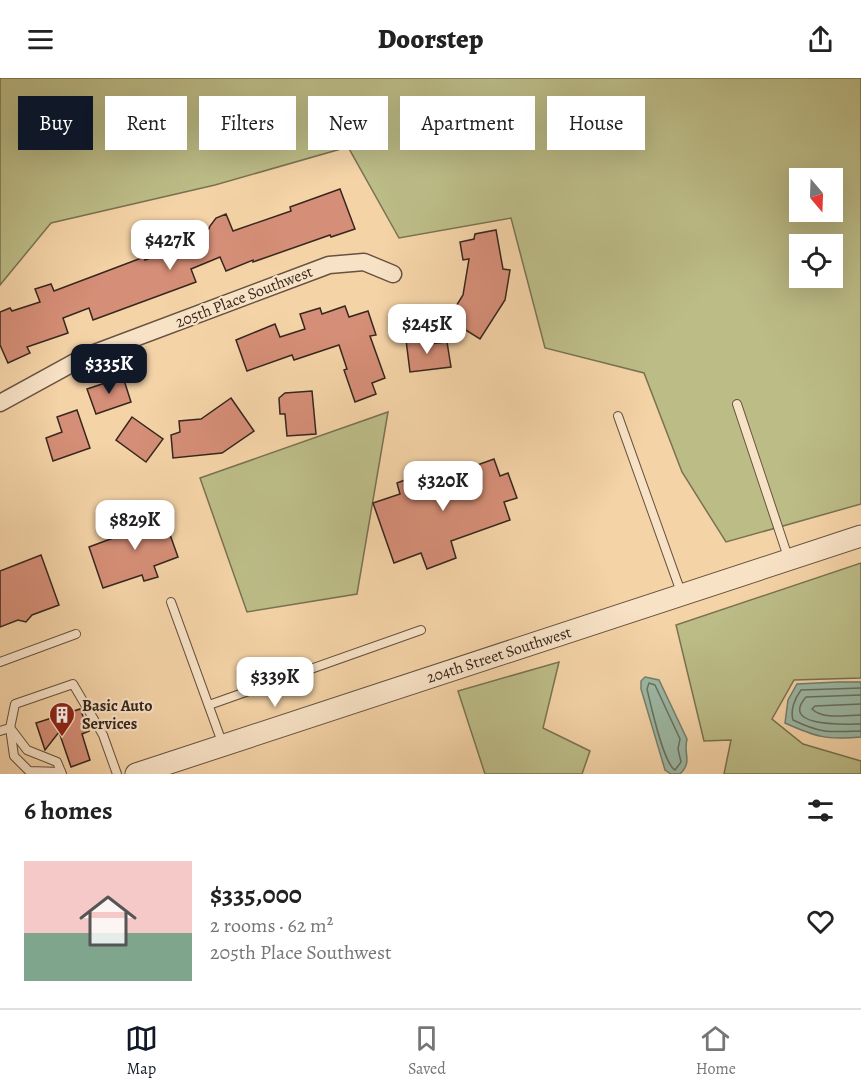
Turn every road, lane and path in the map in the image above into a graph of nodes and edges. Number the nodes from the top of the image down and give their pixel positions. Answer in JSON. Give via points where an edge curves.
{"nodes":[{"id":1,"x":393,"y":274,"type":"dead end"},
{"id":2,"x":0,"y":403,"type":"edge"},
{"id":3,"x":737,"y":404,"type":"dead end"},
{"id":4,"x":618,"y":416,"type":"dead end"},
{"id":5,"x":861,"y":536,"type":"edge"},
{"id":6,"x":789,"y":560,"type":"junction"},
{"id":7,"x":682,"y":595,"type":"junction"},
{"id":8,"x":171,"y":602,"type":"dead end"},
{"id":9,"x":421,"y":630,"type":"dead end"},
{"id":10,"x":76,"y":634,"type":"dead end"},
{"id":11,"x":0,"y":662,"type":"edge"},
{"id":12,"x":209,"y":705,"type":"junction"},
{"id":13,"x":10,"y":728,"type":"junction"},
{"id":14,"x":0,"y":731,"type":"edge"},
{"id":15,"x":224,"y":745,"type":"junction"},
{"id":16,"x":62,"y":773,"type":"edge"},
{"id":17,"x":117,"y":774,"type":"edge"},
{"id":18,"x":136,"y":774,"type":"edge"}],
"edges":[{"from":1,"to":2,"type":"street","name":"205th Place Southwest","via":[[364,262],[329,265],[84,357]]},
{"from":3,"to":6,"type":"lane"},
{"from":4,"to":7,"type":"lane"},
{"from":5,"to":6,"type":"street","name":"204th Street Southwest"},
{"from":6,"to":7,"type":"street","name":"204th Street Southwest"},
{"from":7,"to":15,"type":"street","name":"204th Street Southwest"},
{"from":8,"to":12,"type":"lane"},
{"from":9,"to":12,"type":"lane"},
{"from":10,"to":11,"type":"lane"},
{"from":12,"to":15,"type":"lane"},
{"from":13,"to":14,"type":"lane"},
{"from":13,"to":16,"type":"lane","via":[[27,750],[57,762]]},
{"from":13,"to":16,"type":"lane","via":[[14,756],[29,771]]},
{"from":13,"to":17,"type":"lane","via":[[15,704],[73,684],[103,735]]},
{"from":15,"to":18,"type":"street","name":"204th Street Southwest"}]}
